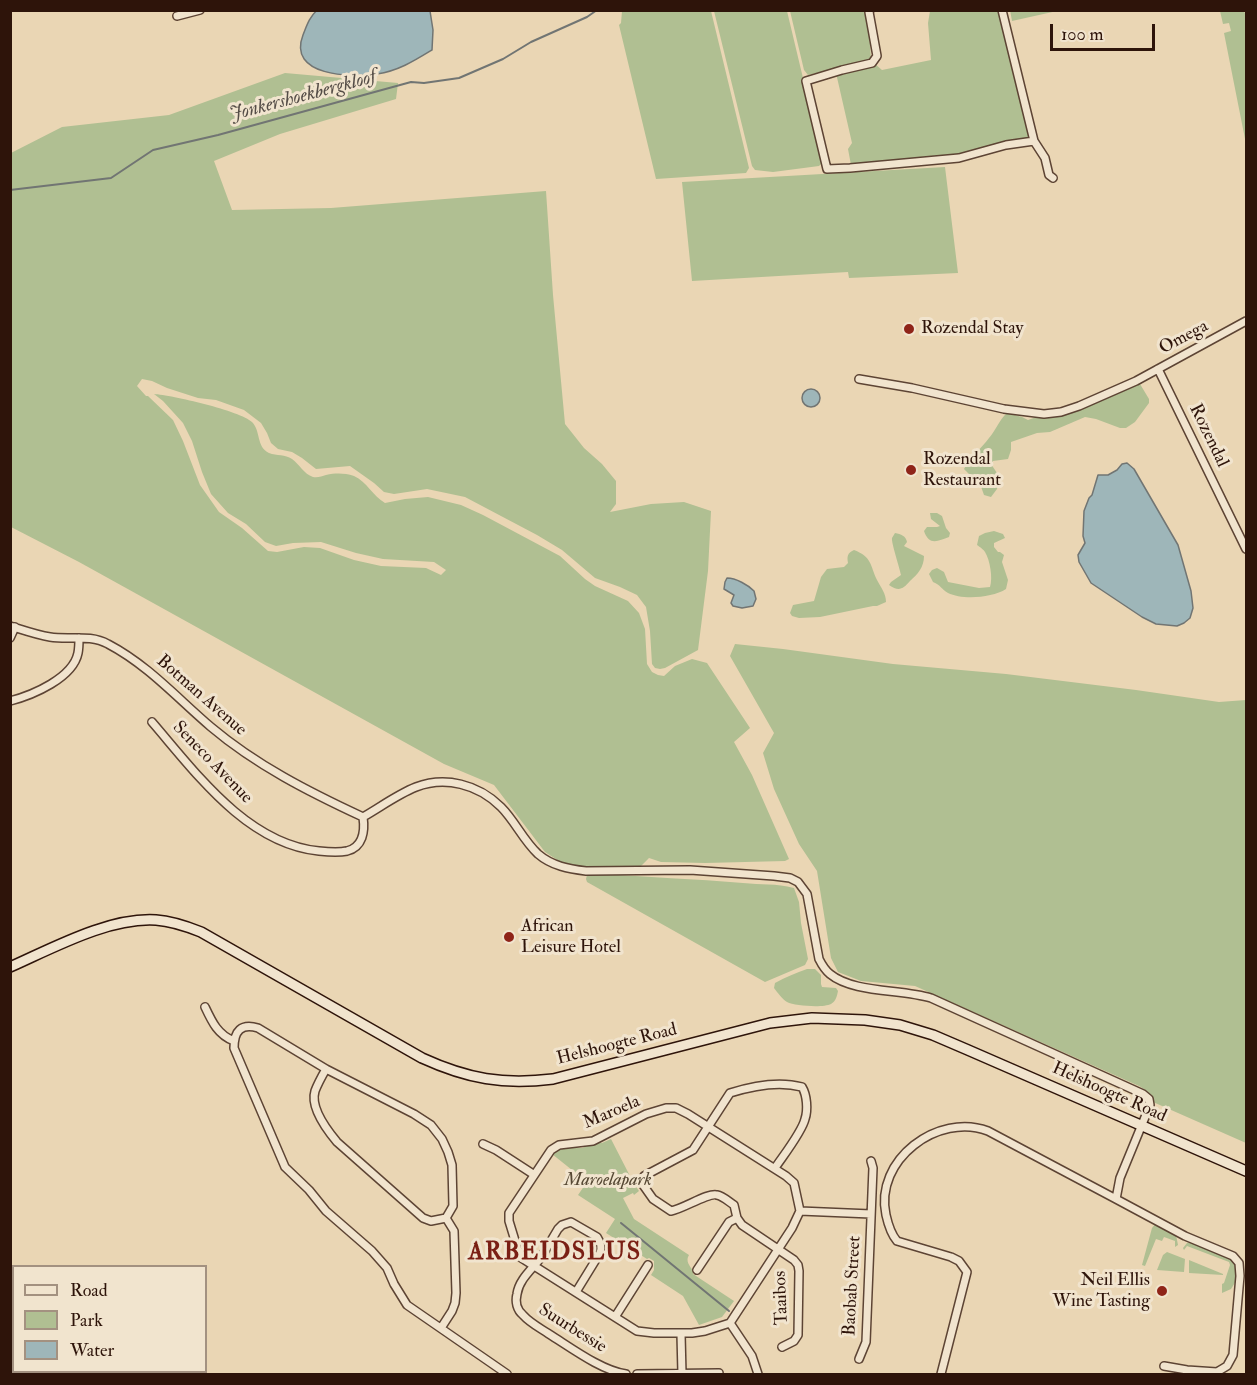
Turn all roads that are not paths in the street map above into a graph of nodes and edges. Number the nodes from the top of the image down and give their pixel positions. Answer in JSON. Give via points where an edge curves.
{"nodes":[{"id":1,"x":200,"y":10,"type":"edge"},
{"id":2,"x":870,"y":10,"type":"edge"},
{"id":3,"x":1002,"y":10,"type":"edge"},
{"id":4,"x":177,"y":16,"type":"dead end"},
{"id":5,"x":1034,"y":141,"type":"junction"},
{"id":6,"x":1053,"y":178,"type":"dead end"},
{"id":7,"x":1246,"y":321,"type":"edge"},
{"id":8,"x":1158,"y":369,"type":"junction"},
{"id":9,"x":859,"y":379,"type":"dead end"},
{"id":10,"x":1243,"y":532,"type":"edge"},
{"id":11,"x":1246,"y":549,"type":"edge"},
{"id":12,"x":13,"y":627,"type":"edge"},
{"id":13,"x":10,"y":638,"type":"edge"},
{"id":14,"x":79,"y":638,"type":"junction"},
{"id":15,"x":10,"y":701,"type":"edge"},
{"id":16,"x":152,"y":722,"type":"dead end"},
{"id":17,"x":363,"y":818,"type":"junction"},
{"id":18,"x":10,"y":967,"type":"edge"},
{"id":19,"x":206,"y":1007,"type":"dead end"},
{"id":20,"x":234,"y":1041,"type":"junction"},
{"id":21,"x":326,"y":1069,"type":"junction"},
{"id":22,"x":1142,"y":1125,"type":"junction"},
{"id":23,"x":708,"y":1126,"type":"junction"},
{"id":24,"x":483,"y":1144,"type":"dead end"},
{"id":25,"x":871,"y":1161,"type":"dead end"},
{"id":26,"x":775,"y":1168,"type":"junction"},
{"id":27,"x":1246,"y":1171,"type":"edge"},
{"id":28,"x":533,"y":1174,"type":"junction"},
{"id":29,"x":1116,"y":1198,"type":"junction"},
{"id":30,"x":800,"y":1211,"type":"junction"},
{"id":31,"x":871,"y":1214,"type":"junction"},
{"id":32,"x":446,"y":1218,"type":"junction"},
{"id":33,"x":737,"y":1218,"type":"junction"},
{"id":34,"x":778,"y":1249,"type":"junction"},
{"id":35,"x":534,"y":1265,"type":"junction"},
{"id":36,"x":648,"y":1265,"type":"dead end"},
{"id":37,"x":697,"y":1270,"type":"dead end"},
{"id":38,"x":576,"y":1292,"type":"junction"},
{"id":39,"x":615,"y":1317,"type":"junction"},
{"id":40,"x":730,"y":1323,"type":"junction"},
{"id":41,"x":441,"y":1328,"type":"junction"},
{"id":42,"x":681,"y":1334,"type":"junction"},
{"id":43,"x":782,"y":1347,"type":"dead end"},
{"id":44,"x":859,"y":1359,"type":"dead end"},
{"id":45,"x":1164,"y":1366,"type":"dead end"},
{"id":46,"x":719,"y":1373,"type":"edge"},
{"id":47,"x":507,"y":1374,"type":"edge"},
{"id":48,"x":626,"y":1374,"type":"edge"},
{"id":49,"x":637,"y":1374,"type":"edge"},
{"id":50,"x":682,"y":1374,"type":"edge"},
{"id":51,"x":758,"y":1374,"type":"edge"},
{"id":52,"x":940,"y":1374,"type":"edge"}],
"edges":[{"from":1,"to":4,"type":"street"},
{"from":2,"to":5,"type":"street","via":[[876,59],[806,81],[826,169],[959,158]]},
{"from":3,"to":5,"type":"street"},
{"from":5,"to":6,"type":"street"},
{"from":7,"to":8,"type":"street","name":"Omega"},
{"from":8,"to":9,"type":"street","name":"Omega","via":[[1079,406],[1044,414]]},
{"from":8,"to":10,"type":"street","name":"Rozendal"},
{"from":10,"to":11,"type":"street","name":"Rozendal"},
{"from":12,"to":13,"type":"street"},
{"from":12,"to":14,"type":"street","name":"Botman Avenue","via":[[49,637]]},
{"from":14,"to":15,"type":"street","via":[[79,652],[70,669],[42,689]]},
{"from":14,"to":17,"type":"street","name":"Botman Avenue","via":[[101,640],[142,664],[248,755]]},
{"from":16,"to":17,"type":"street","name":"Seneco Avenue","via":[[223,800],[281,841],[306,849],[350,850],[360,842]]},
{"from":17,"to":22,"type":"street","via":[[414,788],[448,781],[490,798],[540,856],[570,869],[690,870],[790,878],[807,894],[819,959],[831,975],[858,987],[931,998],[1143,1094],[1150,1105]]},
{"from":18,"to":22,"type":"main road","name":"Helshoogte Road","via":[[106,927],[159,920],[201,932],[422,1058],[477,1078],[517,1082],[553,1079],[770,1023],[843,1018],[900,1025],[933,1035]]},
{"from":19,"to":20,"type":"street","via":[[216,1029]]},
{"from":20,"to":21,"type":"street","via":[[244,1026],[258,1028]]},
{"from":20,"to":41,"type":"street","via":[[285,1167],[372,1251],[387,1268],[407,1305]]},
{"from":21,"to":32,"type":"street","via":[[431,1125],[442,1139],[452,1165],[453,1206]]},
{"from":21,"to":32,"type":"street","via":[[315,1091],[315,1102],[326,1129],[423,1218]]},
{"from":22,"to":27,"type":"main road","name":"Helshoogte Road"},
{"from":22,"to":29,"type":"street"},
{"from":23,"to":26,"type":"street","name":"Maroela"},
{"from":23,"to":26,"type":"street","via":[[730,1092],[772,1085],[802,1087],[806,1118]]},
{"from":23,"to":28,"type":"street","name":"Maroela","via":[[676,1108],[666,1108],[593,1141],[559,1145]]},
{"from":23,"to":33,"type":"street","via":[[693,1150],[644,1176],[641,1182],[653,1199],[671,1211],[713,1194],[734,1205]]},
{"from":24,"to":28,"type":"street"},
{"from":25,"to":31,"type":"street","name":"Baobab Street"},
{"from":26,"to":30,"type":"street","name":"Maroela","via":[[794,1183]]},
{"from":28,"to":35,"type":"street","name":"Maroela","via":[[509,1213],[509,1221],[520,1257]]},
{"from":29,"to":45,"type":"street","via":[[1185,1236],[1233,1256],[1239,1263],[1233,1355],[1227,1366],[1217,1372]]},
{"from":29,"to":52,"type":"street","via":[[978,1127],[947,1128],[909,1148],[890,1178],[886,1194],[885,1209],[894,1237],[951,1257],[967,1272]]},
{"from":30,"to":31,"type":"street","name":"Baobab Street"},
{"from":30,"to":34,"type":"street"},
{"from":31,"to":44,"type":"street","name":"Baobab Street","via":[[866,1342]]},
{"from":32,"to":41,"type":"street","via":[[454,1231],[456,1293],[452,1311]]},
{"from":33,"to":34,"type":"street"},
{"from":33,"to":37,"type":"street","via":[[729,1222]]},
{"from":34,"to":40,"type":"street"},
{"from":34,"to":43,"type":"street","name":"Taaibos","via":[[794,1260],[800,1271],[798,1335]]},
{"from":35,"to":38,"type":"street","name":"Maroela"},
{"from":35,"to":38,"type":"street","name":"Suurbessie","via":[[562,1225],[577,1224],[597,1237],[602,1248]]},
{"from":35,"to":48,"type":"street","name":"Suurbessie","via":[[517,1293],[522,1315],[608,1369]]},
{"from":36,"to":39,"type":"street"},
{"from":38,"to":39,"type":"street","name":"Maroela"},
{"from":39,"to":42,"type":"street","name":"Maroela","via":[[637,1330]]},
{"from":40,"to":42,"type":"street","name":"Maroela"},
{"from":40,"to":51,"type":"street","via":[[752,1356]]},
{"from":41,"to":47,"type":"street"},
{"from":42,"to":50,"type":"street"},
{"from":46,"to":50,"type":"street"},
{"from":49,"to":50,"type":"street"}]}
